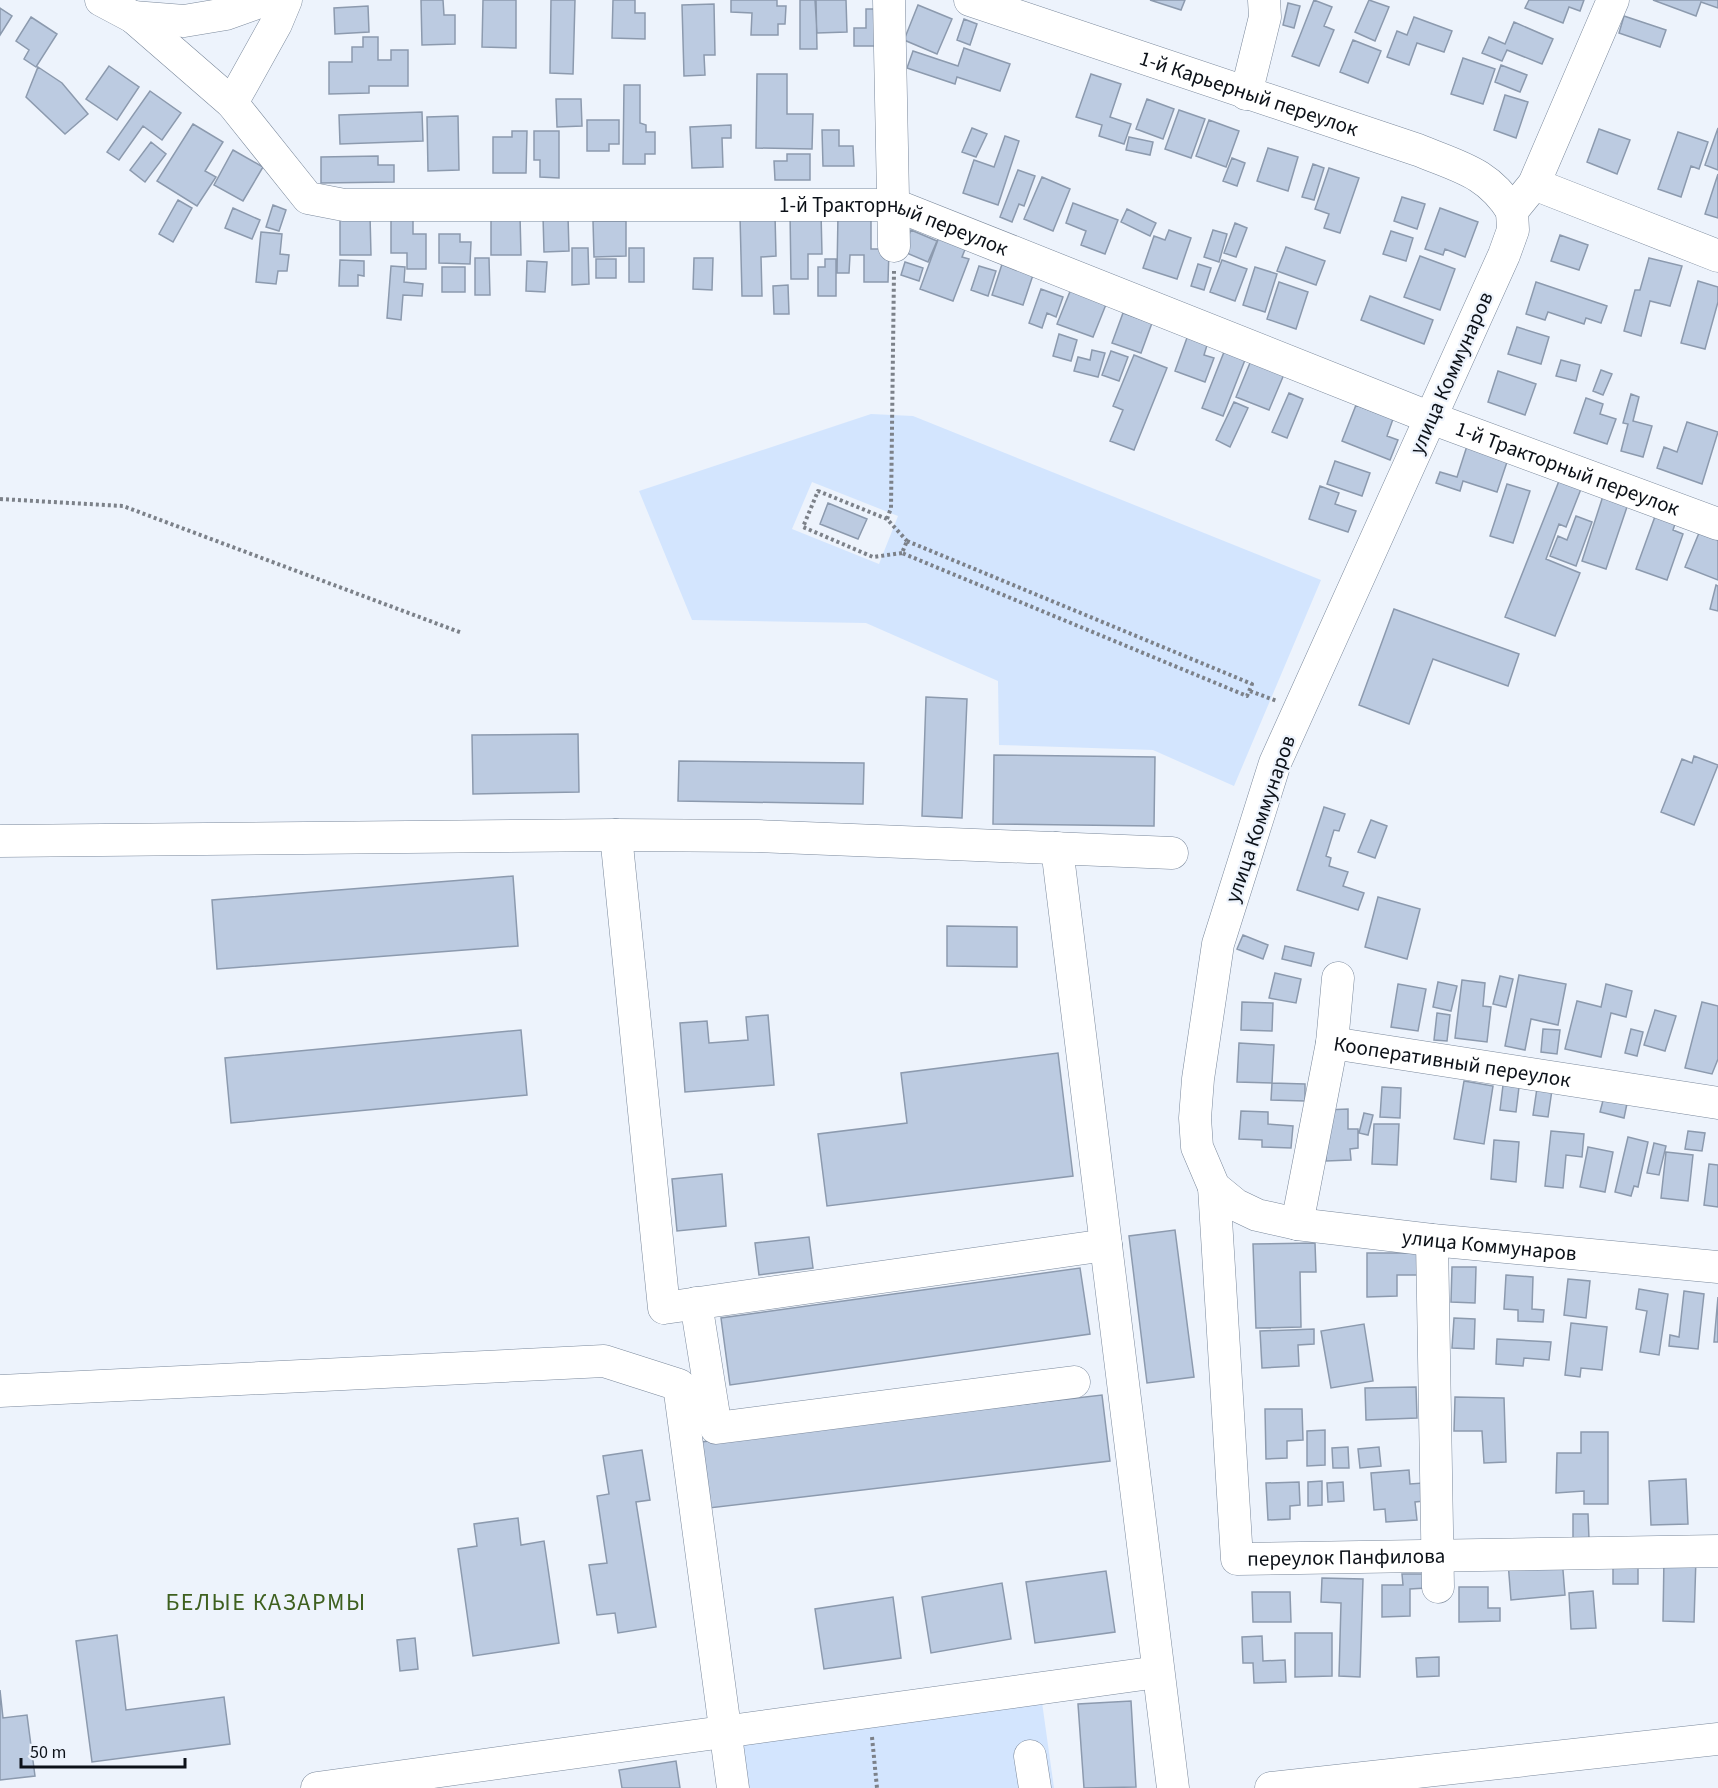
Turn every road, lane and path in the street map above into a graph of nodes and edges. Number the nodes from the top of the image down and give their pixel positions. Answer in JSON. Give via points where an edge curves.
{"nodes":[{"id":1,"x":101,"y":0,"type":"edge"},
{"id":2,"x":265,"y":0,"type":"edge"},
{"id":3,"x":286,"y":0,"type":"edge"},
{"id":4,"x":889,"y":0,"type":"edge"},
{"id":5,"x":970,"y":0,"type":"edge"},
{"id":6,"x":1613,"y":0,"type":"edge"},
{"id":7,"x":1269,"y":6,"type":"edge"},
{"id":8,"x":133,"y":17,"type":"junction"},
{"id":9,"x":1246,"y":94,"type":"junction"},
{"id":10,"x":232,"y":103,"type":"junction"},
{"id":11,"x":1534,"y":184,"type":"junction"},
{"id":12,"x":895,"y":205,"type":"junction"},
{"id":13,"x":1512,"y":211,"type":"junction"},
{"id":14,"x":894,"y":246,"type":"joint"},
{"id":15,"x":1718,"y":256,"type":"edge"},
{"id":16,"x":1431,"y":418,"type":"junction"},
{"id":17,"x":0,"y":499,"type":"edge"},
{"id":18,"x":887,"y":519,"type":"junction"},
{"id":19,"x":1718,"y":524,"type":"edge"},
{"id":20,"x":907,"y":541,"type":"junction"},
{"id":21,"x":902,"y":553,"type":"junction"},
{"id":22,"x":462,"y":633,"type":"dead end"},
{"id":23,"x":1250,"y":691,"type":"junction"},
{"id":24,"x":1268,"y":698,"type":"dead end"},
{"id":25,"x":616,"y":835,"type":"junction"},
{"id":26,"x":0,"y":841,"type":"edge"},
{"id":27,"x":1057,"y":848,"type":"junction"},
{"id":28,"x":1172,"y":852,"type":"dead end"},
{"id":29,"x":1338,"y":978,"type":"dead end"},
{"id":30,"x":1332,"y":1043,"type":"junction"},
{"id":31,"x":1718,"y":1103,"type":"edge"},
{"id":32,"x":1214,"y":1187,"type":"junction"},
{"id":33,"x":1297,"y":1224,"type":"junction"},
{"id":34,"x":1432,"y":1240,"type":"junction"},
{"id":35,"x":1106,"y":1245,"type":"junction"},
{"id":36,"x":1718,"y":1268,"type":"edge"},
{"id":37,"x":696,"y":1303,"type":"junction"},
{"id":38,"x":1074,"y":1382,"type":"dead end"},
{"id":39,"x":0,"y":1391,"type":"edge"},
{"id":40,"x":1718,"y":1551,"type":"edge"},
{"id":41,"x":1437,"y":1556,"type":"junction"},
{"id":42,"x":1438,"y":1587,"type":"dead end"},
{"id":43,"x":1158,"y":1672,"type":"junction"},
{"id":44,"x":870,"y":1713,"type":"junction"},
{"id":45,"x":726,"y":1733,"type":"junction"},
{"id":46,"x":1718,"y":1739,"type":"edge"},
{"id":47,"x":1030,"y":1756,"type":"dead end"},
{"id":48,"x":1471,"y":1777,"type":"edge"},
{"id":49,"x":371,"y":1784,"type":"edge"},
{"id":50,"x":317,"y":1788,"type":"edge"},
{"id":51,"x":733,"y":1788,"type":"edge"},
{"id":52,"x":877,"y":1788,"type":"edge"},
{"id":53,"x":1035,"y":1788,"type":"edge"},
{"id":54,"x":1173,"y":1788,"type":"edge"},
{"id":55,"x":1271,"y":1788,"type":"edge"}],
"edges":[{"from":1,"to":8,"type":"street","name":"1-й Тракторный переулок"},
{"from":2,"to":8,"type":"street","via":[[226,14],[184,21]]},
{"from":3,"to":10,"type":"street"},
{"from":4,"to":12,"type":"street"},
{"from":5,"to":9,"type":"street","name":"1-й Карьерный переулок"},
{"from":6,"to":11,"type":"street"},
{"from":7,"to":9,"type":"street"},
{"from":8,"to":10,"type":"street","name":"1-й Тракторный переулок"},
{"from":9,"to":13,"type":"street","name":"1-й Карьерный переулок","via":[[1418,150],[1484,178],[1501,192]]},
{"from":10,"to":12,"type":"street","name":"1-й Тракторный переулок","via":[[308,198],[344,205]]},
{"from":11,"to":13,"type":"street"},
{"from":11,"to":15,"type":"street"},
{"from":12,"to":14,"type":"street"},
{"from":12,"to":16,"type":"street","name":"1-й Тракторный переулок"},
{"from":13,"to":16,"type":"street","name":"улица Коммунаров","via":[[1513,230],[1504,255]]},
{"from":14,"to":18,"type":"path","via":[[891,508]]},
{"from":16,"to":19,"type":"street","name":"1-й Тракторный переулок"},
{"from":16,"to":32,"type":"street","name":"улица Коммунаров","via":[[1275,763],[1218,944],[1195,1118],[1197,1147]]},
{"from":17,"to":22,"type":"path","via":[[123,506]]},
{"from":18,"to":20,"type":"path"},
{"from":18,"to":21,"type":"path","via":[[818,491],[803,527],[873,556]]},
{"from":20,"to":21,"type":"path"},
{"from":20,"to":23,"type":"path","via":[[1252,684]]},
{"from":21,"to":23,"type":"path","via":[[1247,696]]},
{"from":23,"to":24,"type":"path"},
{"from":25,"to":26,"type":"street"},
{"from":25,"to":27,"type":"street","via":[[758,836]]},
{"from":25,"to":37,"type":"street","via":[[664,1308]]},
{"from":27,"to":28,"type":"street"},
{"from":27,"to":35,"type":"street"},
{"from":29,"to":30,"type":"street"},
{"from":30,"to":31,"type":"street","name":"Кооперативный переулок"},
{"from":30,"to":33,"type":"street","name":"Кооперативный переулок"},
{"from":32,"to":33,"type":"street","name":"улица Коммунаров","via":[[1236,1205],[1257,1215]]},
{"from":32,"to":41,"type":"street","name":"переулок Панфилова","via":[[1237,1559]]},
{"from":33,"to":34,"type":"street","name":"улица Коммунаров"},
{"from":34,"to":36,"type":"street","name":"улица Коммунаров"},
{"from":34,"to":41,"type":"street"},
{"from":35,"to":37,"type":"street"},
{"from":35,"to":43,"type":"street"},
{"from":37,"to":38,"type":"street","via":[[716,1428]]},
{"from":39,"to":45,"type":"street","via":[[604,1361],[679,1385]]},
{"from":40,"to":41,"type":"street","name":"переулок Панфилова"},
{"from":41,"to":42,"type":"street"},
{"from":43,"to":44,"type":"street"},
{"from":43,"to":54,"type":"street"},
{"from":44,"to":45,"type":"street"},
{"from":44,"to":52,"type":"path"},
{"from":45,"to":49,"type":"street"},
{"from":45,"to":51,"type":"street"},
{"from":46,"to":48,"type":"street"},
{"from":47,"to":53,"type":"street"},
{"from":48,"to":55,"type":"street"},
{"from":49,"to":50,"type":"street"}]}
